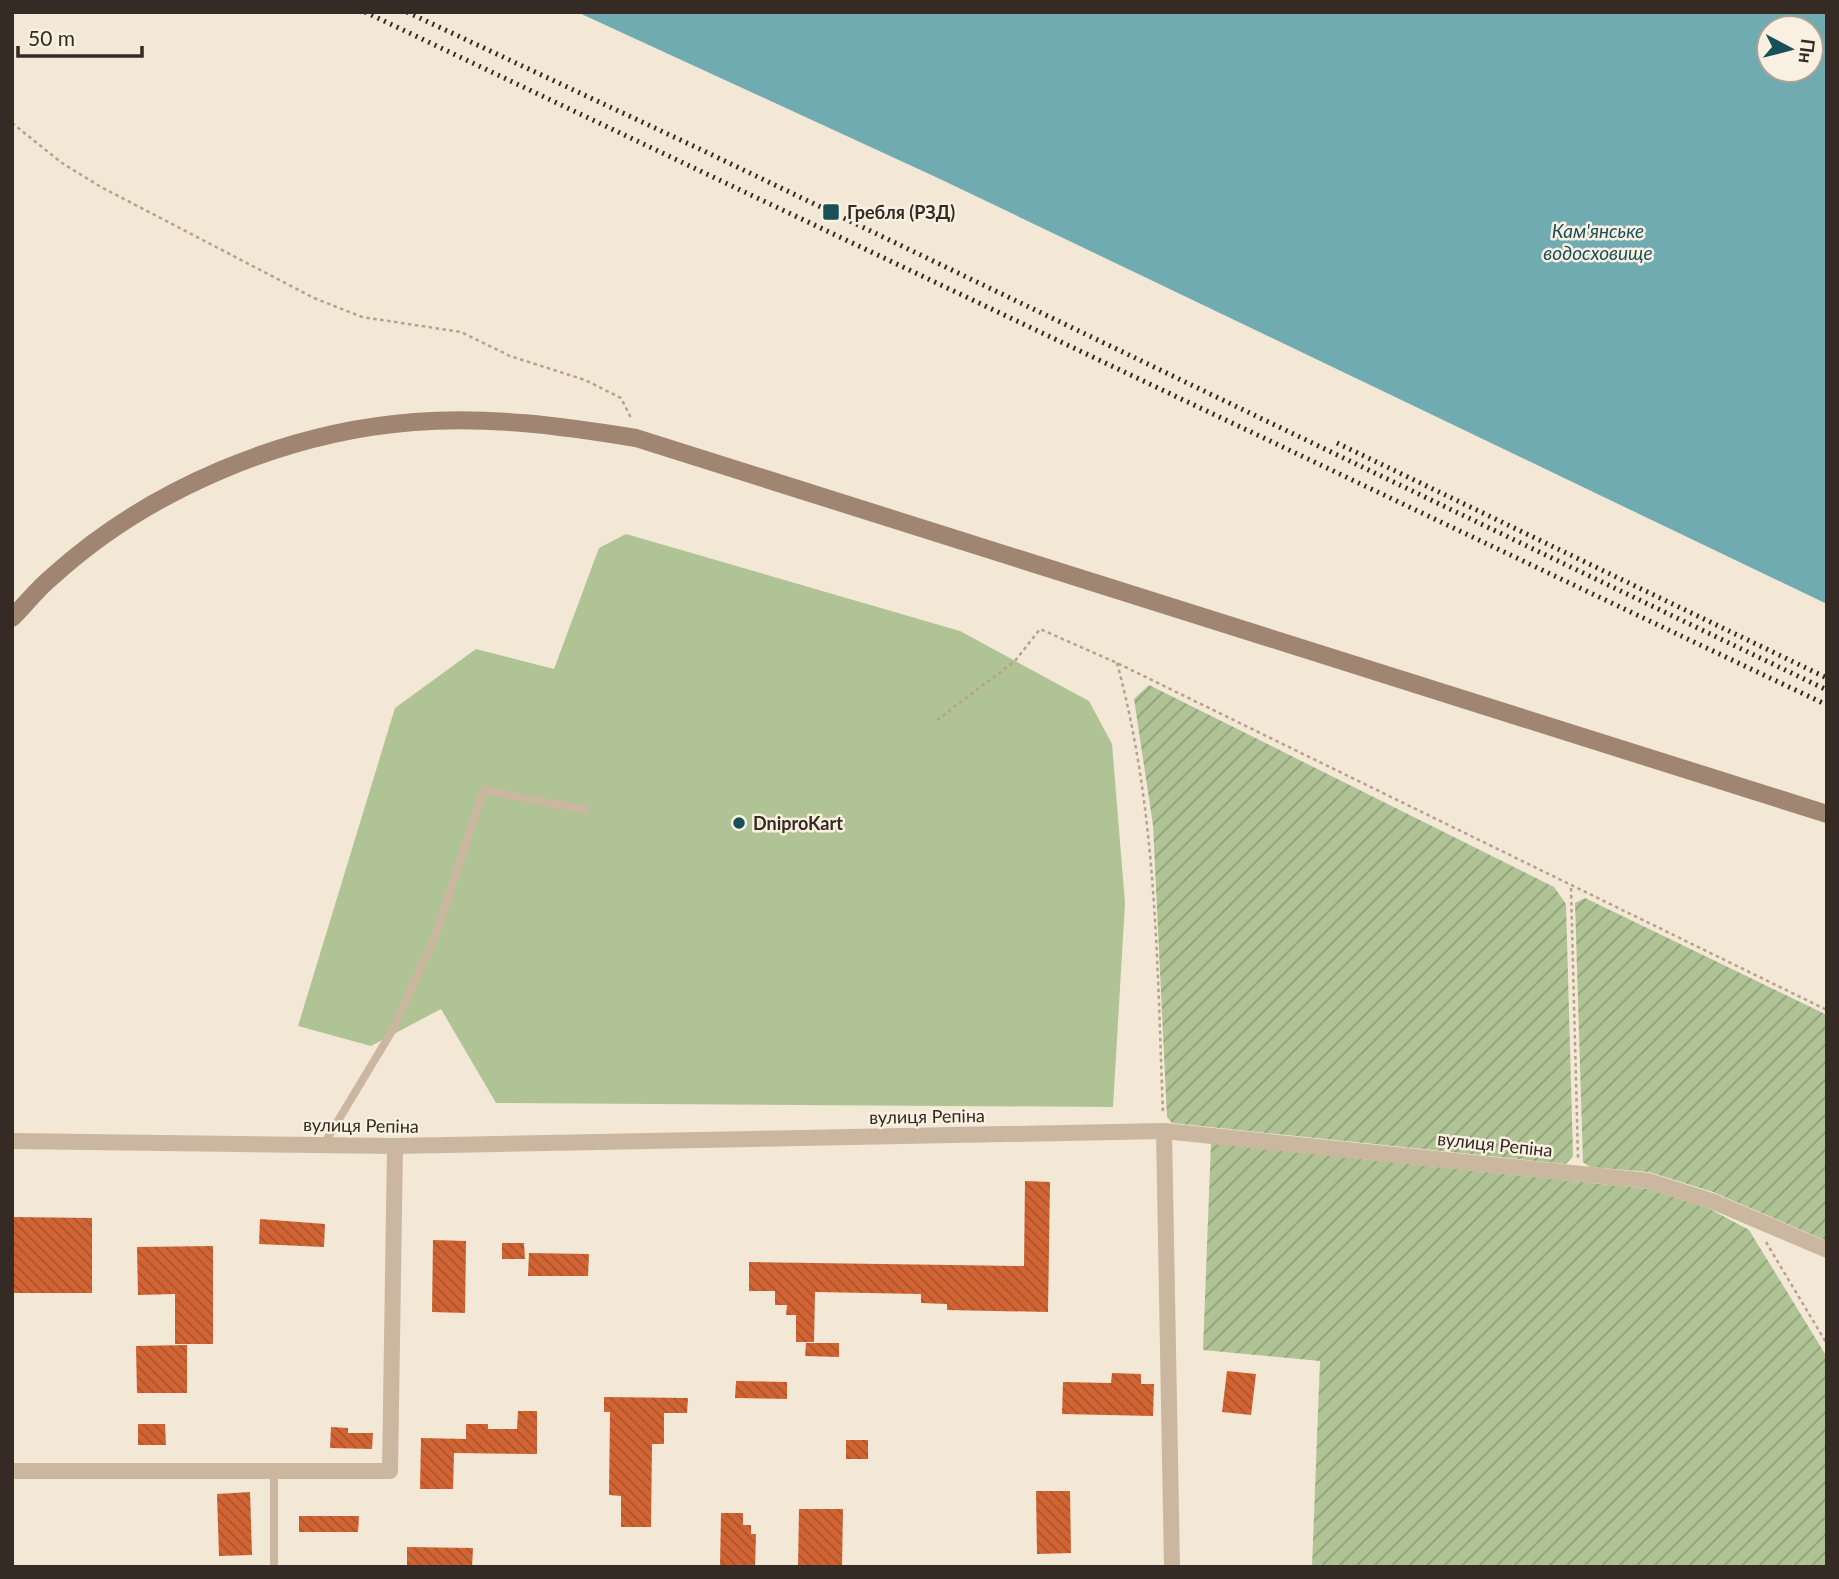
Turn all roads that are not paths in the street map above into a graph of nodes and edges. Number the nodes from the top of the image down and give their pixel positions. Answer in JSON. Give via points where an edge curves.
{"nodes":[{"id":1,"x":12,"y":618,"type":"edge"},
{"id":2,"x":585,"y":810,"type":"dead end"},
{"id":3,"x":1827,"y":814,"type":"edge"},
{"id":4,"x":1164,"y":1131,"type":"junction"},
{"id":5,"x":12,"y":1141,"type":"edge"},
{"id":6,"x":324,"y":1144,"type":"junction"},
{"id":7,"x":395,"y":1146,"type":"junction"},
{"id":8,"x":1827,"y":1250,"type":"edge"},
{"id":9,"x":12,"y":1471,"type":"edge"},
{"id":10,"x":274,"y":1471,"type":"junction"},
{"id":11,"x":274,"y":1567,"type":"edge"},
{"id":12,"x":1172,"y":1567,"type":"edge"}],
"edges":[{"from":1,"to":3,"type":"main road","via":[[53,576],[113,529],[182,488],[252,459],[334,433],[415,421],[568,426],[636,438]]},
{"from":2,"to":6,"type":"lane","via":[[542,800],[533,803],[484,789],[436,933],[391,1031]]},
{"from":4,"to":7,"type":"street","name":"вулиця Репіна"},
{"from":4,"to":8,"type":"street","name":"вулиця Репіна","via":[[1648,1181],[1712,1201]]},
{"from":4,"to":12,"type":"street"},
{"from":5,"to":6,"type":"street","name":"вулиця Репіна"},
{"from":6,"to":7,"type":"street","name":"вулиця Репіна"},
{"from":7,"to":10,"type":"street","via":[[390,1471]]},
{"from":9,"to":10,"type":"street"},
{"from":10,"to":11,"type":"lane"}]}
